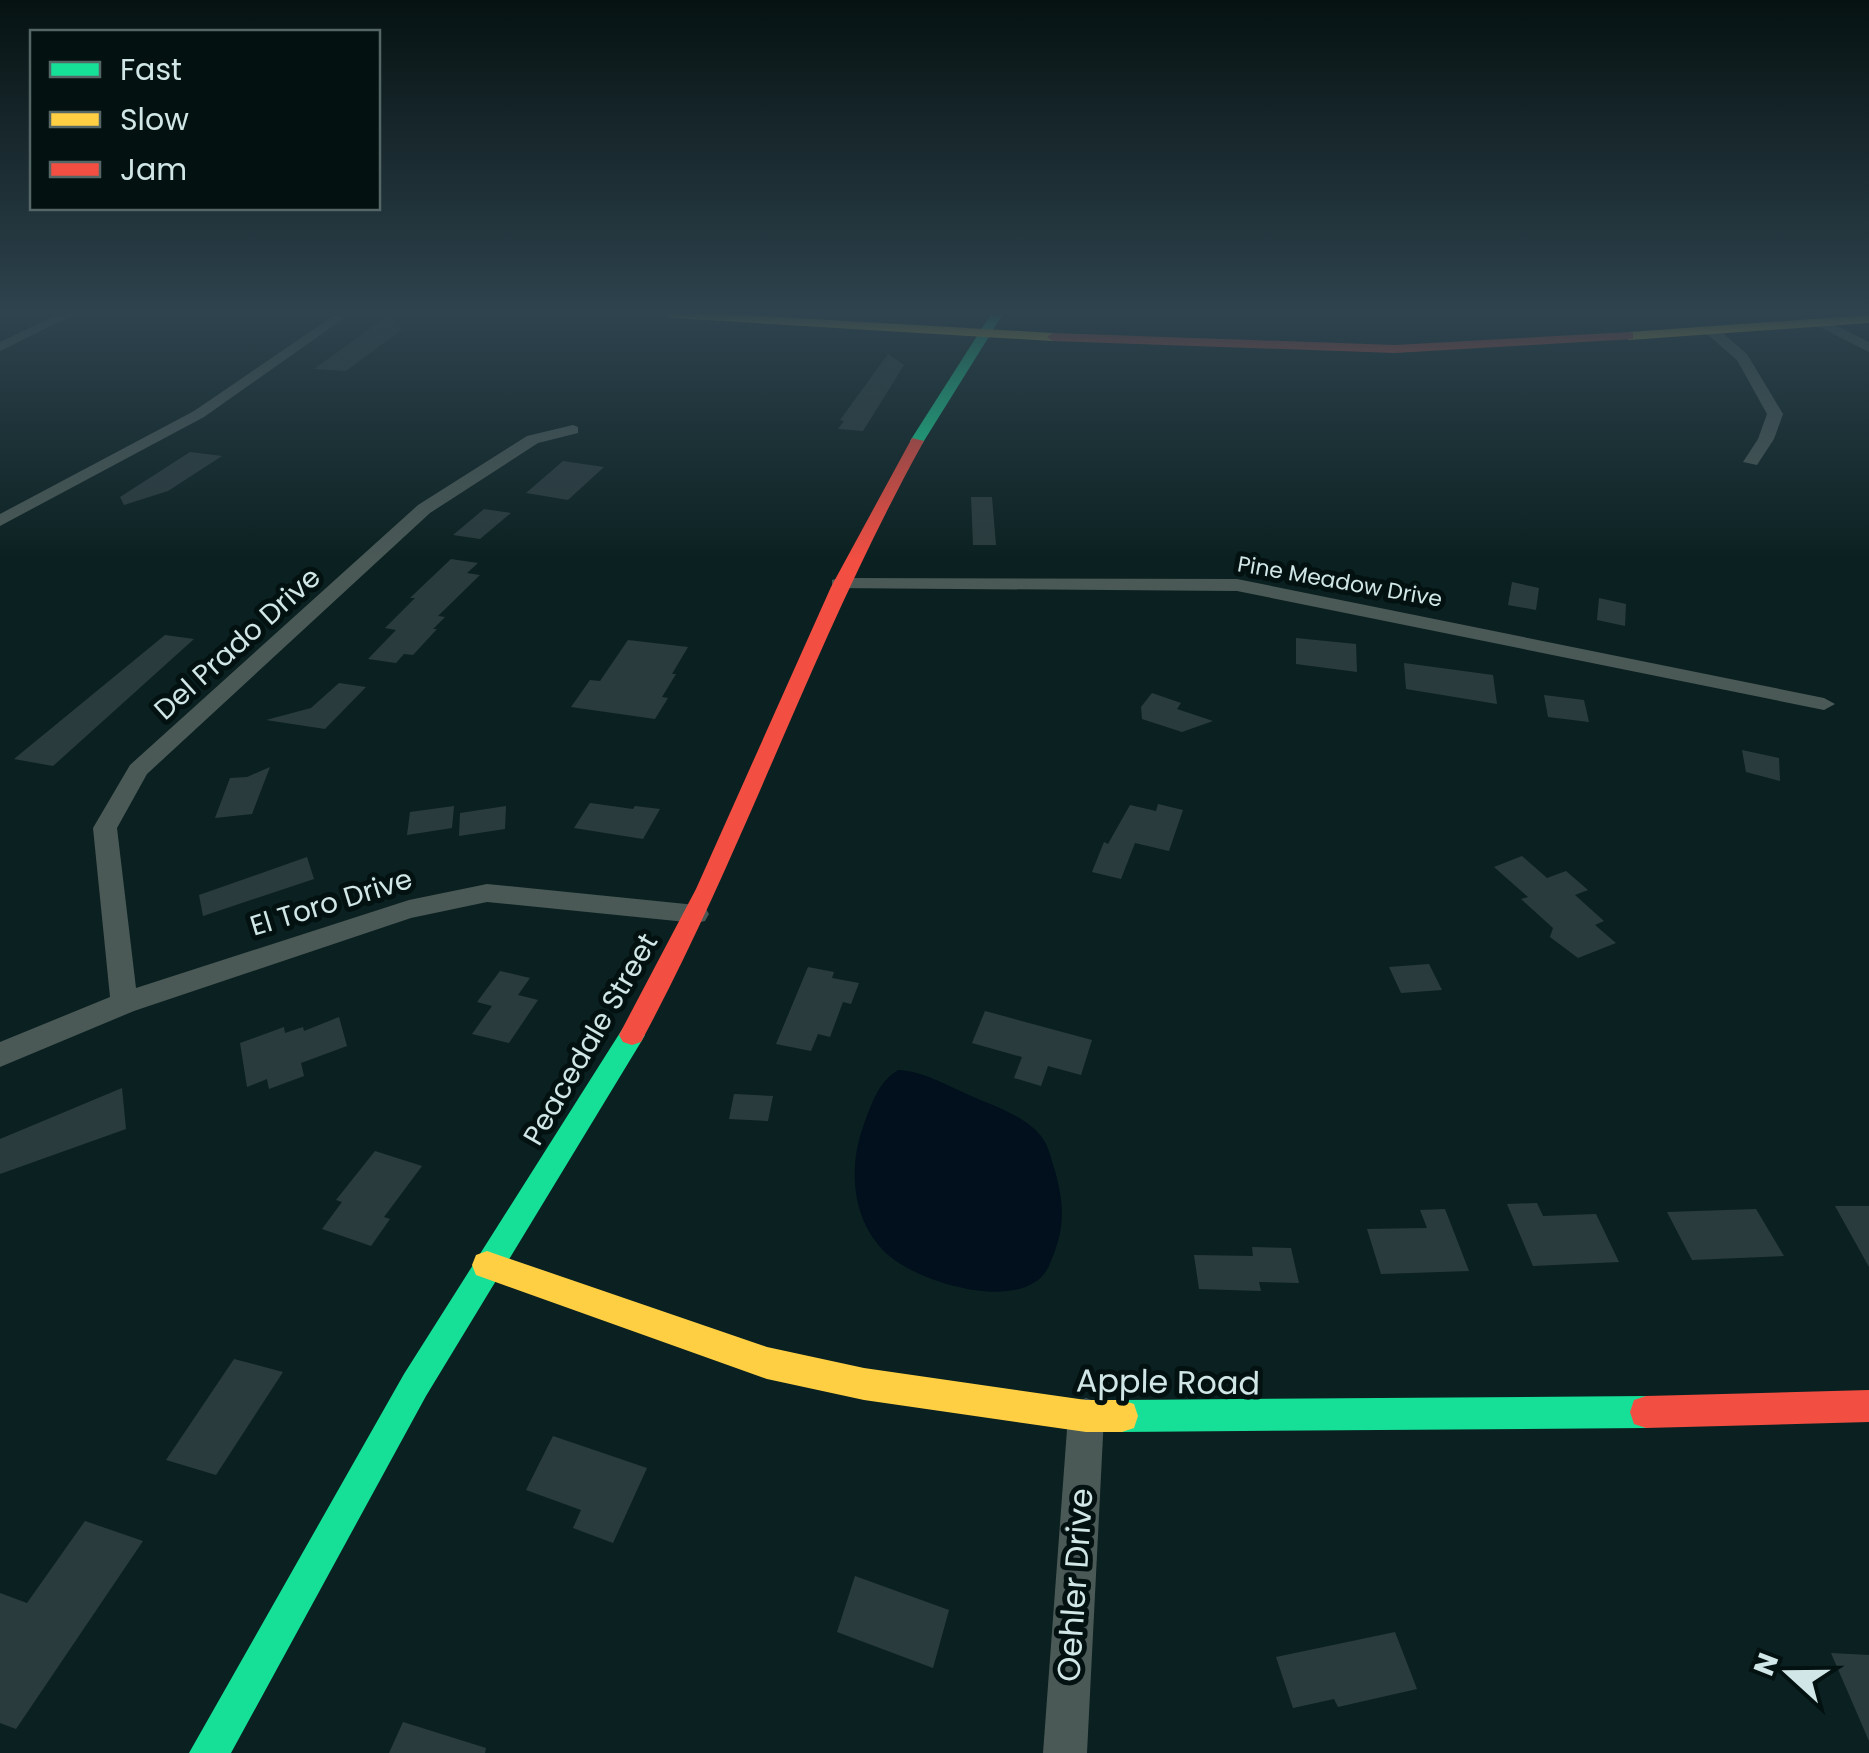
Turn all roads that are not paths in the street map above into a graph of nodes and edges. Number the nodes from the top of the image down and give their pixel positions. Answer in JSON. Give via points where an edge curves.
{"nodes":[{"id":1,"x":224,"y":396,"type":"edge"},
{"id":2,"x":946,"y":396,"type":"edge"},
{"id":3,"x":1767,"y":396,"type":"edge"},
{"id":4,"x":574,"y":430,"type":"dead end"},
{"id":5,"x":1751,"y":462,"type":"dead end"},
{"id":6,"x":0,"y":521,"type":"edge"},
{"id":7,"x":838,"y":584,"type":"junction"},
{"id":8,"x":1824,"y":704,"type":"dead end"},
{"id":9,"x":696,"y":914,"type":"junction"},
{"id":10,"x":124,"y":1003,"type":"junction"},
{"id":11,"x":0,"y":1055,"type":"edge"},
{"id":12,"x":487,"y":1265,"type":"junction"},
{"id":13,"x":1869,"y":1406,"type":"edge"},
{"id":14,"x":1086,"y":1416,"type":"junction"},
{"id":15,"x":209,"y":1753,"type":"edge"},
{"id":16,"x":1065,"y":1753,"type":"edge"}],
"edges":[{"from":1,"to":6,"type":"street"},
{"from":2,"to":7,"type":"main road","name":"Peacedale Street"},
{"from":3,"to":5,"type":"street","via":[[1775,414]]},
{"from":4,"to":10,"type":"street","name":"Del Prado Drive","via":[[533,439],[424,508],[138,770],[105,828]]},
{"from":7,"to":8,"type":"street","name":"Pine Meadow Drive","via":[[1237,585]]},
{"from":7,"to":9,"type":"main road","name":"Peacedale Street"},
{"from":9,"to":10,"type":"street","name":"El Toro Drive","via":[[487,893],[410,909]]},
{"from":9,"to":12,"type":"main road","name":"Peacedale Street","via":[[607,1079]]},
{"from":10,"to":11,"type":"street","name":"El Toro Drive"},
{"from":12,"to":14,"type":"main road","name":"Apple Road","via":[[768,1363]]},
{"from":12,"to":15,"type":"main road","name":"Peacedale Street"},
{"from":13,"to":14,"type":"main road","name":"Apple Road"},
{"from":14,"to":16,"type":"street","name":"Oehler Drive"}]}
